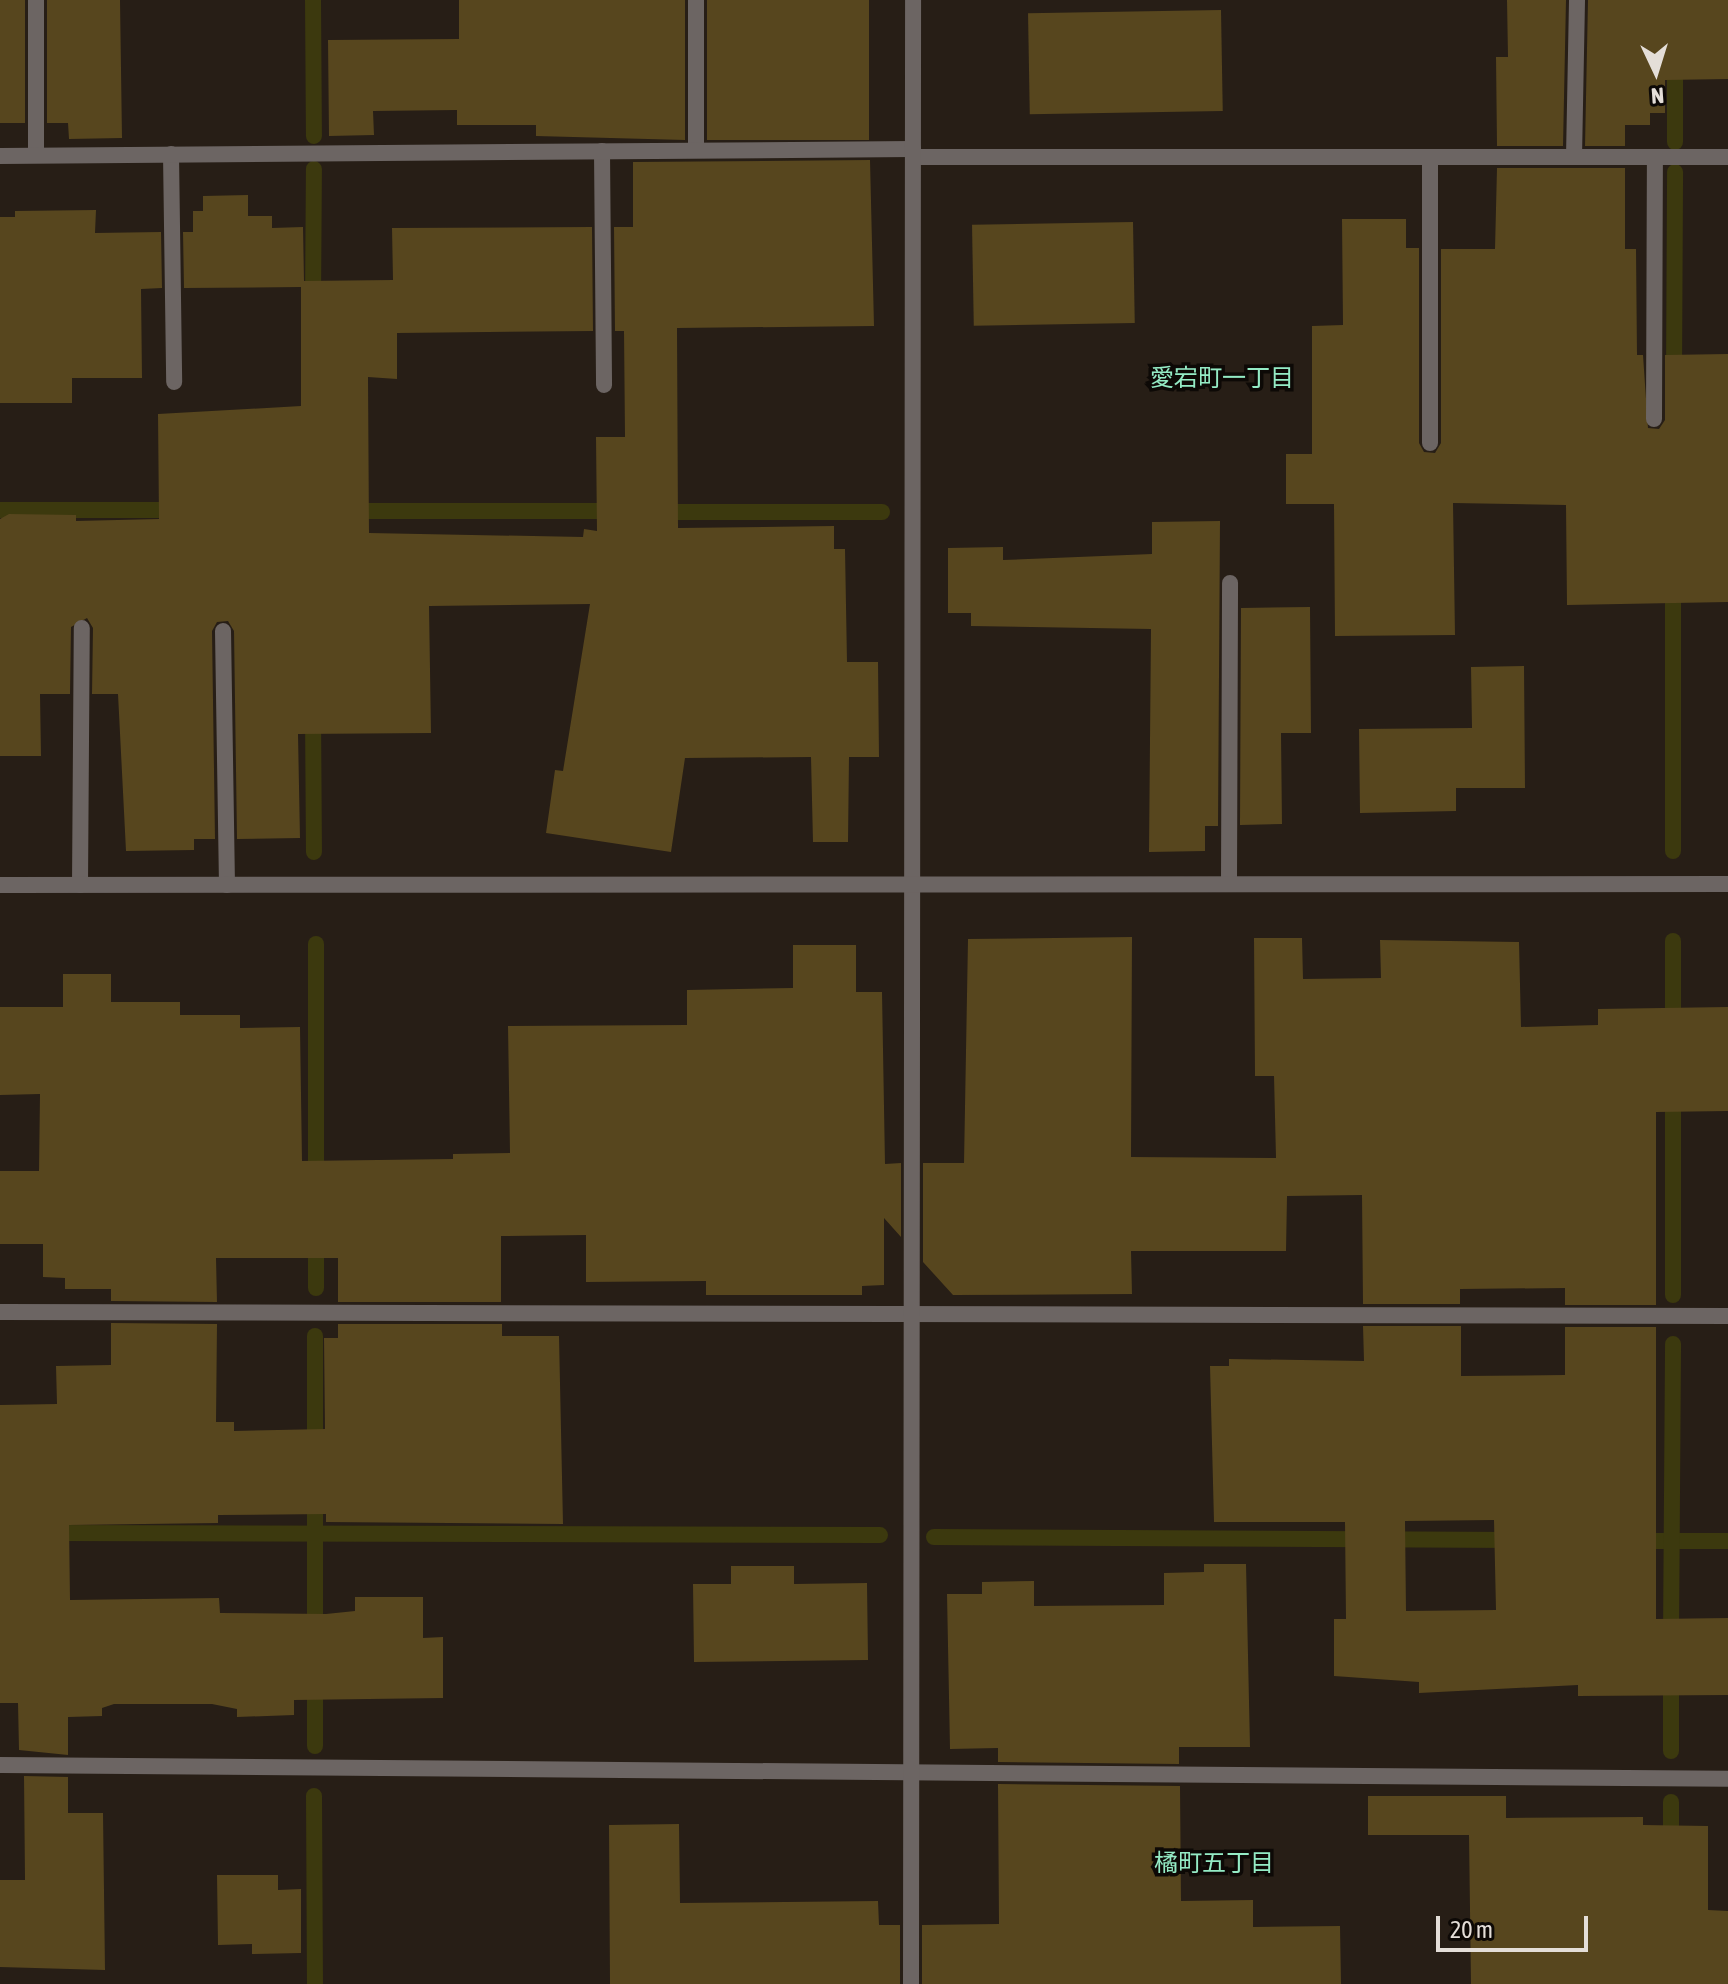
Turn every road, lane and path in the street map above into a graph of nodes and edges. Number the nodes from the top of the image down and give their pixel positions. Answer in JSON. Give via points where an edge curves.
{"nodes":[{"id":1,"x":36,"y":0,"type":"edge"},
{"id":2,"x":696,"y":0,"type":"edge"},
{"id":3,"x":913,"y":0,"type":"edge"},
{"id":4,"x":1577,"y":0,"type":"edge"},
{"id":5,"x":696,"y":150,"type":"junction"},
{"id":6,"x":602,"y":151,"type":"junction"},
{"id":7,"x":913,"y":153,"type":"junction"},
{"id":8,"x":171,"y":154,"type":"junction"},
{"id":9,"x":36,"y":155,"type":"junction"},
{"id":10,"x":0,"y":156,"type":"edge"},
{"id":11,"x":1430,"y":157,"type":"junction"},
{"id":12,"x":1574,"y":157,"type":"junction"},
{"id":13,"x":1655,"y":157,"type":"junction"},
{"id":14,"x":1728,"y":157,"type":"edge"},
{"id":15,"x":174,"y":382,"type":"dead end"},
{"id":16,"x":604,"y":385,"type":"dead end"},
{"id":17,"x":1654,"y":419,"type":"dead end"},
{"id":18,"x":1430,"y":443,"type":"dead end"},
{"id":19,"x":1230,"y":583,"type":"dead end"},
{"id":20,"x":82,"y":628,"type":"dead end"},
{"id":21,"x":223,"y":631,"type":"dead end"},
{"id":22,"x":913,"y":882,"type":"junction"},
{"id":23,"x":1229,"y":882,"type":"junction"},
{"id":24,"x":1728,"y":884,"type":"edge"},
{"id":25,"x":0,"y":885,"type":"edge"},
{"id":26,"x":80,"y":885,"type":"junction"},
{"id":27,"x":227,"y":885,"type":"junction"},
{"id":28,"x":0,"y":1312,"type":"edge"},
{"id":29,"x":912,"y":1314,"type":"junction"},
{"id":30,"x":1728,"y":1316,"type":"edge"},
{"id":31,"x":0,"y":1765,"type":"edge"},
{"id":32,"x":912,"y":1775,"type":"junction"},
{"id":33,"x":1728,"y":1779,"type":"edge"},
{"id":34,"x":911,"y":1984,"type":"edge"}],
"edges":[{"from":1,"to":9,"type":"street"},
{"from":2,"to":5,"type":"street"},
{"from":3,"to":7,"type":"street"},
{"from":4,"to":12,"type":"street"},
{"from":5,"to":6,"type":"street"},
{"from":5,"to":7,"type":"street"},
{"from":6,"to":8,"type":"street"},
{"from":6,"to":16,"type":"street"},
{"from":7,"to":11,"type":"street"},
{"from":7,"to":22,"type":"street"},
{"from":8,"to":9,"type":"street"},
{"from":8,"to":15,"type":"street"},
{"from":9,"to":10,"type":"street"},
{"from":11,"to":12,"type":"street"},
{"from":11,"to":18,"type":"street"},
{"from":12,"to":13,"type":"street"},
{"from":13,"to":14,"type":"street"},
{"from":13,"to":17,"type":"street"},
{"from":19,"to":23,"type":"street"},
{"from":20,"to":26,"type":"street"},
{"from":21,"to":27,"type":"street"},
{"from":22,"to":23,"type":"street"},
{"from":22,"to":27,"type":"street"},
{"from":22,"to":29,"type":"street"},
{"from":23,"to":24,"type":"street"},
{"from":25,"to":26,"type":"street"},
{"from":26,"to":27,"type":"street"},
{"from":28,"to":29,"type":"street"},
{"from":29,"to":30,"type":"street"},
{"from":29,"to":32,"type":"street"},
{"from":31,"to":32,"type":"street"},
{"from":32,"to":33,"type":"street"},
{"from":32,"to":34,"type":"street"}]}
